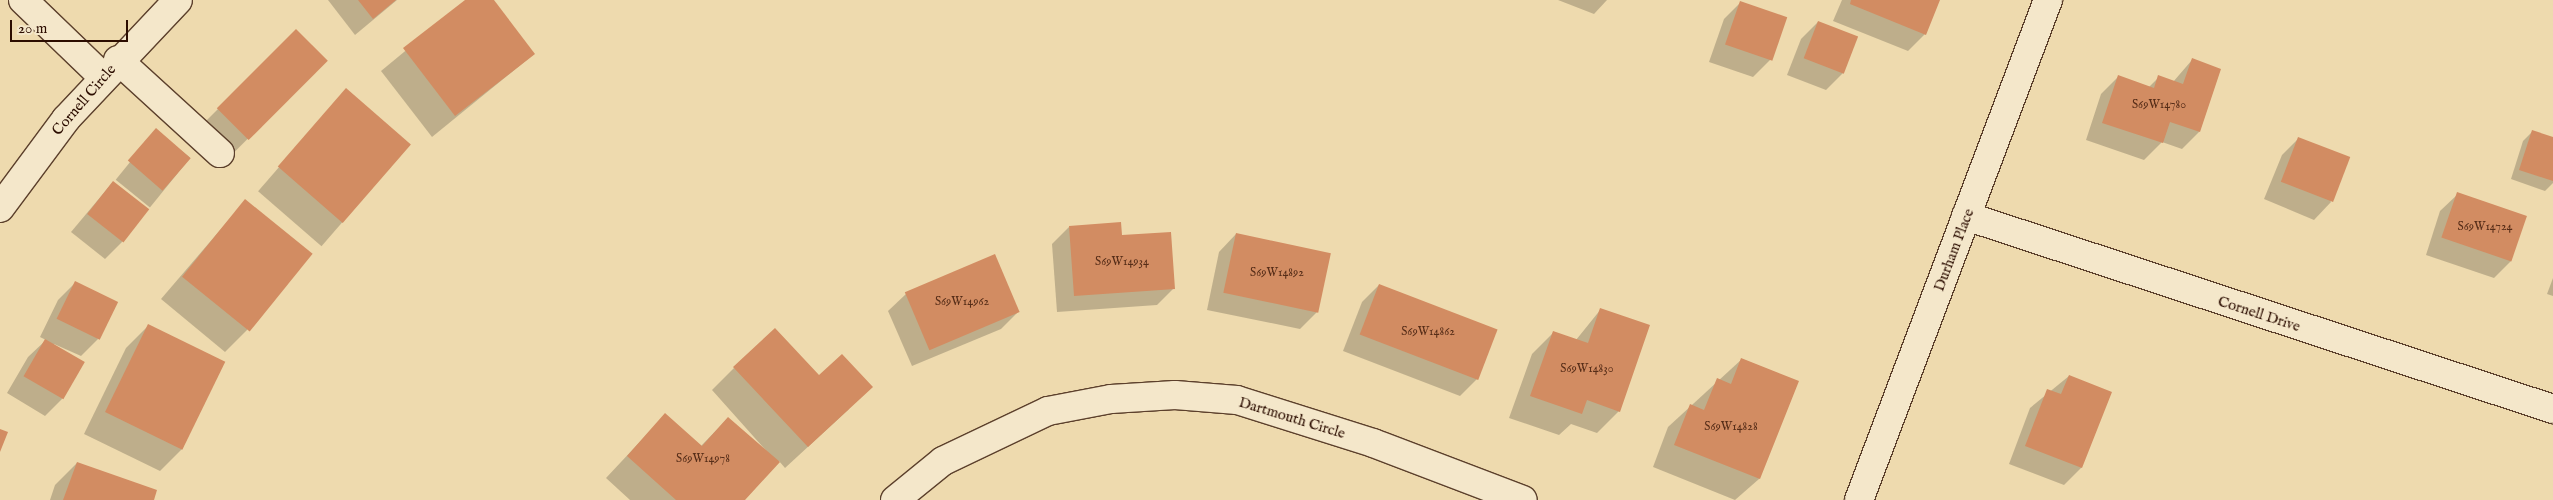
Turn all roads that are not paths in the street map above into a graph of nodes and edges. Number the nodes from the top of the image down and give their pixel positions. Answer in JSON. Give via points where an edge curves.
{"nodes":[{"id":1,"x":23,"y":0,"type":"edge"},
{"id":2,"x":178,"y":0,"type":"edge"},
{"id":3,"x":2048,"y":0,"type":"edge"},
{"id":4,"x":111,"y":69,"type":"junction"},
{"id":5,"x":220,"y":153,"type":"dead end"},
{"id":6,"x":0,"y":208,"type":"edge"},
{"id":7,"x":1966,"y":216,"type":"junction"},
{"id":8,"x":2553,"y":409,"type":"edge"},
{"id":9,"x":895,"y":500,"type":"edge"},
{"id":10,"x":1523,"y":500,"type":"edge"},
{"id":11,"x":1859,"y":500,"type":"edge"}],
"edges":[{"from":1,"to":4,"type":"street"},
{"from":2,"to":4,"type":"street","name":"Cornell Circle"},
{"from":3,"to":7,"type":"street","name":"Durham Place"},
{"from":4,"to":5,"type":"street"},
{"from":4,"to":6,"type":"street","name":"Cornell Circle","via":[[17,180]]},
{"from":7,"to":8,"type":"street","name":"Cornell Drive"},
{"from":7,"to":11,"type":"street","name":"Durham Place"},
{"from":9,"to":10,"type":"street","name":"Dartmouth Circle","via":[[943,461],[1048,411],[1111,399],[1175,395],[1237,400],[1373,443]]}]}
